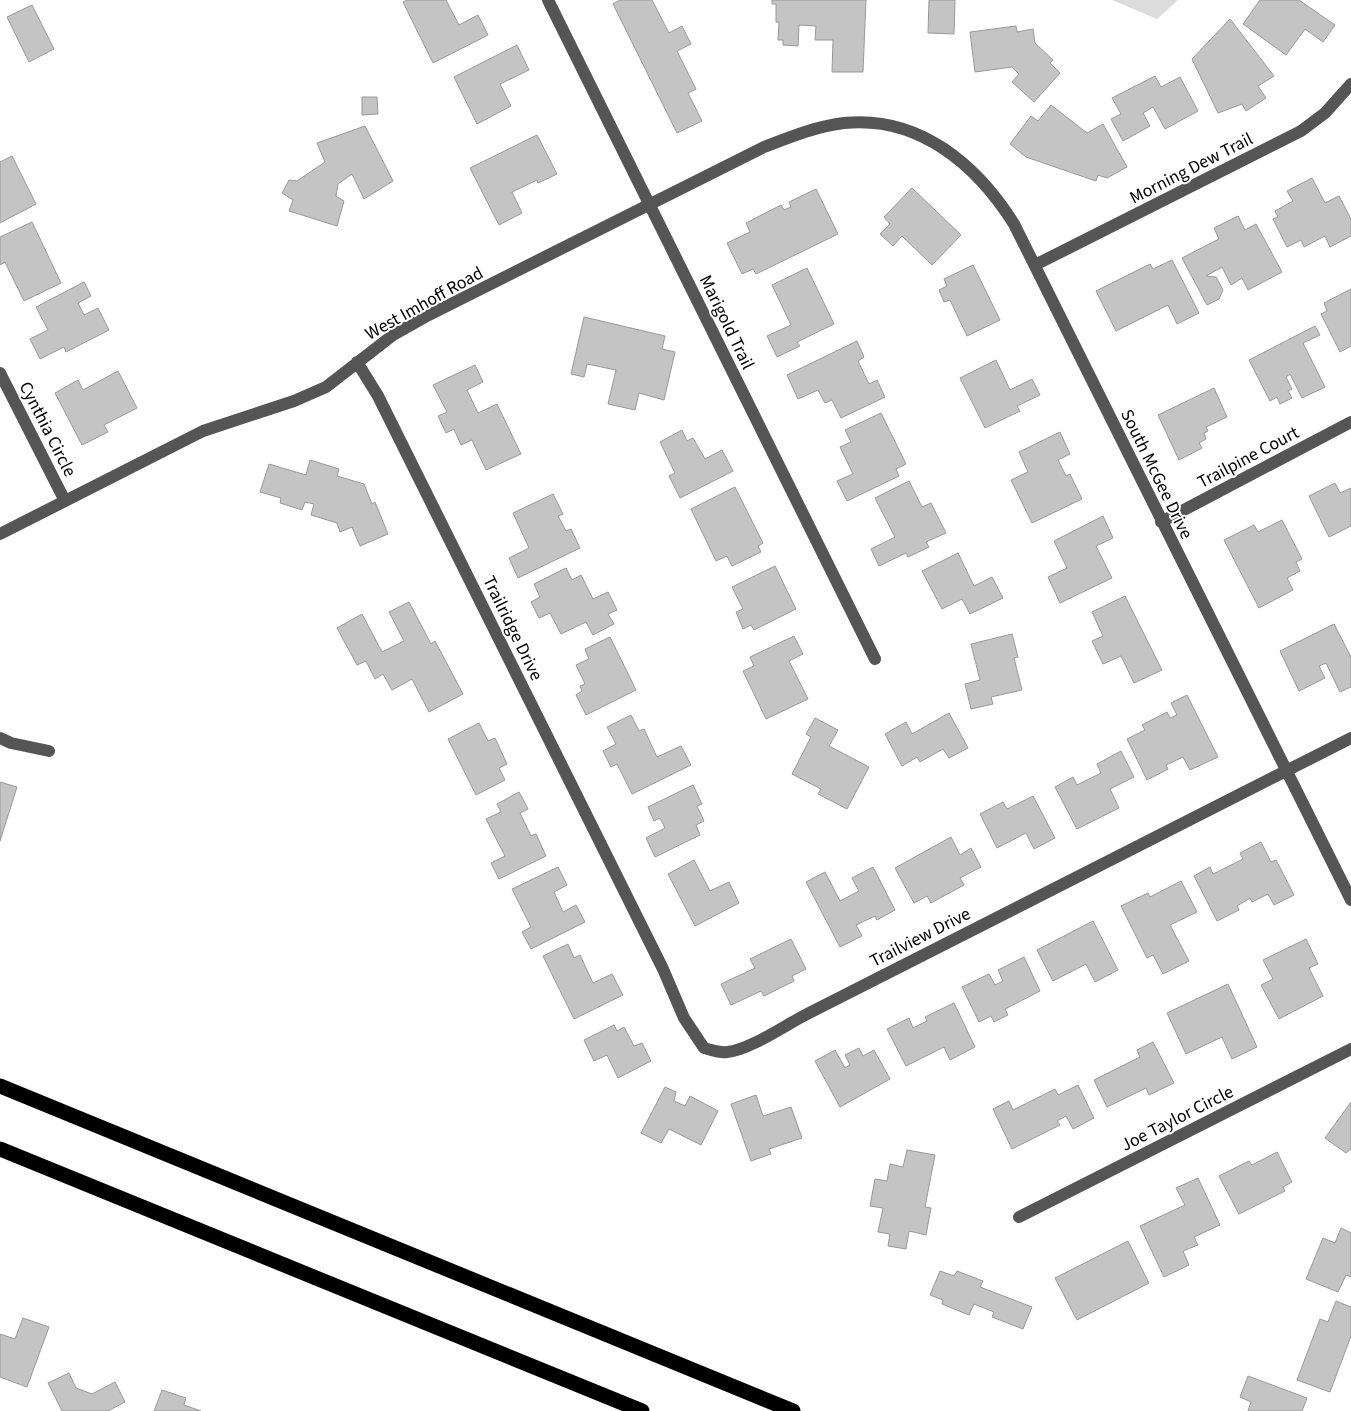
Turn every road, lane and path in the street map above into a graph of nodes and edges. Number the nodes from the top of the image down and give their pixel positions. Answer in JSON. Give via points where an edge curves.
{"nodes":[{"id":1,"x":548,"y":0,"type":"edge"},
{"id":2,"x":1351,"y":84,"type":"edge"},
{"id":3,"x":873,"y":123,"type":"joint"},
{"id":4,"x":649,"y":204,"type":"junction"},
{"id":5,"x":1035,"y":265,"type":"junction"},
{"id":6,"x":357,"y":362,"type":"junction"},
{"id":7,"x":0,"y":373,"type":"edge"},
{"id":8,"x":1351,"y":422,"type":"edge"},
{"id":9,"x":65,"y":501,"type":"junction"},
{"id":10,"x":1161,"y":522,"type":"junction"},
{"id":11,"x":0,"y":534,"type":"edge"},
{"id":12,"x":875,"y":659,"type":"dead end"},
{"id":13,"x":0,"y":738,"type":"edge"},
{"id":14,"x":1351,"y":738,"type":"edge"},
{"id":15,"x":49,"y":751,"type":"dead end"},
{"id":16,"x":1286,"y":770,"type":"junction"},
{"id":17,"x":1351,"y":900,"type":"edge"},
{"id":18,"x":634,"y":912,"type":"joint"},
{"id":19,"x":1351,"y":1050,"type":"edge"},
{"id":20,"x":0,"y":1086,"type":"edge"},
{"id":21,"x":0,"y":1149,"type":"edge"},
{"id":22,"x":1019,"y":1217,"type":"dead end"},
{"id":23,"x":642,"y":1411,"type":"edge"},
{"id":24,"x":793,"y":1411,"type":"edge"}],
"edges":[{"from":1,"to":4,"type":"street","name":"Marigold Trail"},
{"from":2,"to":5,"type":"street","name":"Morning Dew Trail","via":[[1325,113],[1301,131]]},
{"from":3,"to":4,"type":"street","name":"West Imhoff Road","via":[[845,123],[797,134]]},
{"from":3,"to":5,"type":"street","name":"South McGee Drive","via":[[927,137],[965,164],[998,199]]},
{"from":4,"to":6,"type":"street","name":"West Imhoff Road","via":[[393,335]]},
{"from":4,"to":12,"type":"street","name":"Marigold Trail"},
{"from":5,"to":10,"type":"street","name":"South McGee Drive"},
{"from":6,"to":9,"type":"street","name":"West Imhoff Road","via":[[326,387],[203,431]]},
{"from":6,"to":18,"type":"street","name":"Trailridge Drive","via":[[378,396]]},
{"from":7,"to":9,"type":"street","name":"Cynthia Circle"},
{"from":8,"to":10,"type":"street","name":"Trailpine Court"},
{"from":9,"to":11,"type":"street","name":"West Imhoff Road"},
{"from":10,"to":16,"type":"street","name":"South McGee Drive"},
{"from":13,"to":15,"type":"street"},
{"from":14,"to":16,"type":"street","name":"Trailview Drive"},
{"from":16,"to":17,"type":"street","name":"South McGee Drive"},
{"from":16,"to":18,"type":"street","name":"Trailview Drive","via":[[817,1008],[755,1043],[730,1052],[704,1048],[695,1036]]},
{"from":19,"to":22,"type":"street","name":"Joe Taylor Circle"},
{"from":20,"to":24,"type":"highway"},
{"from":21,"to":23,"type":"highway"}]}
